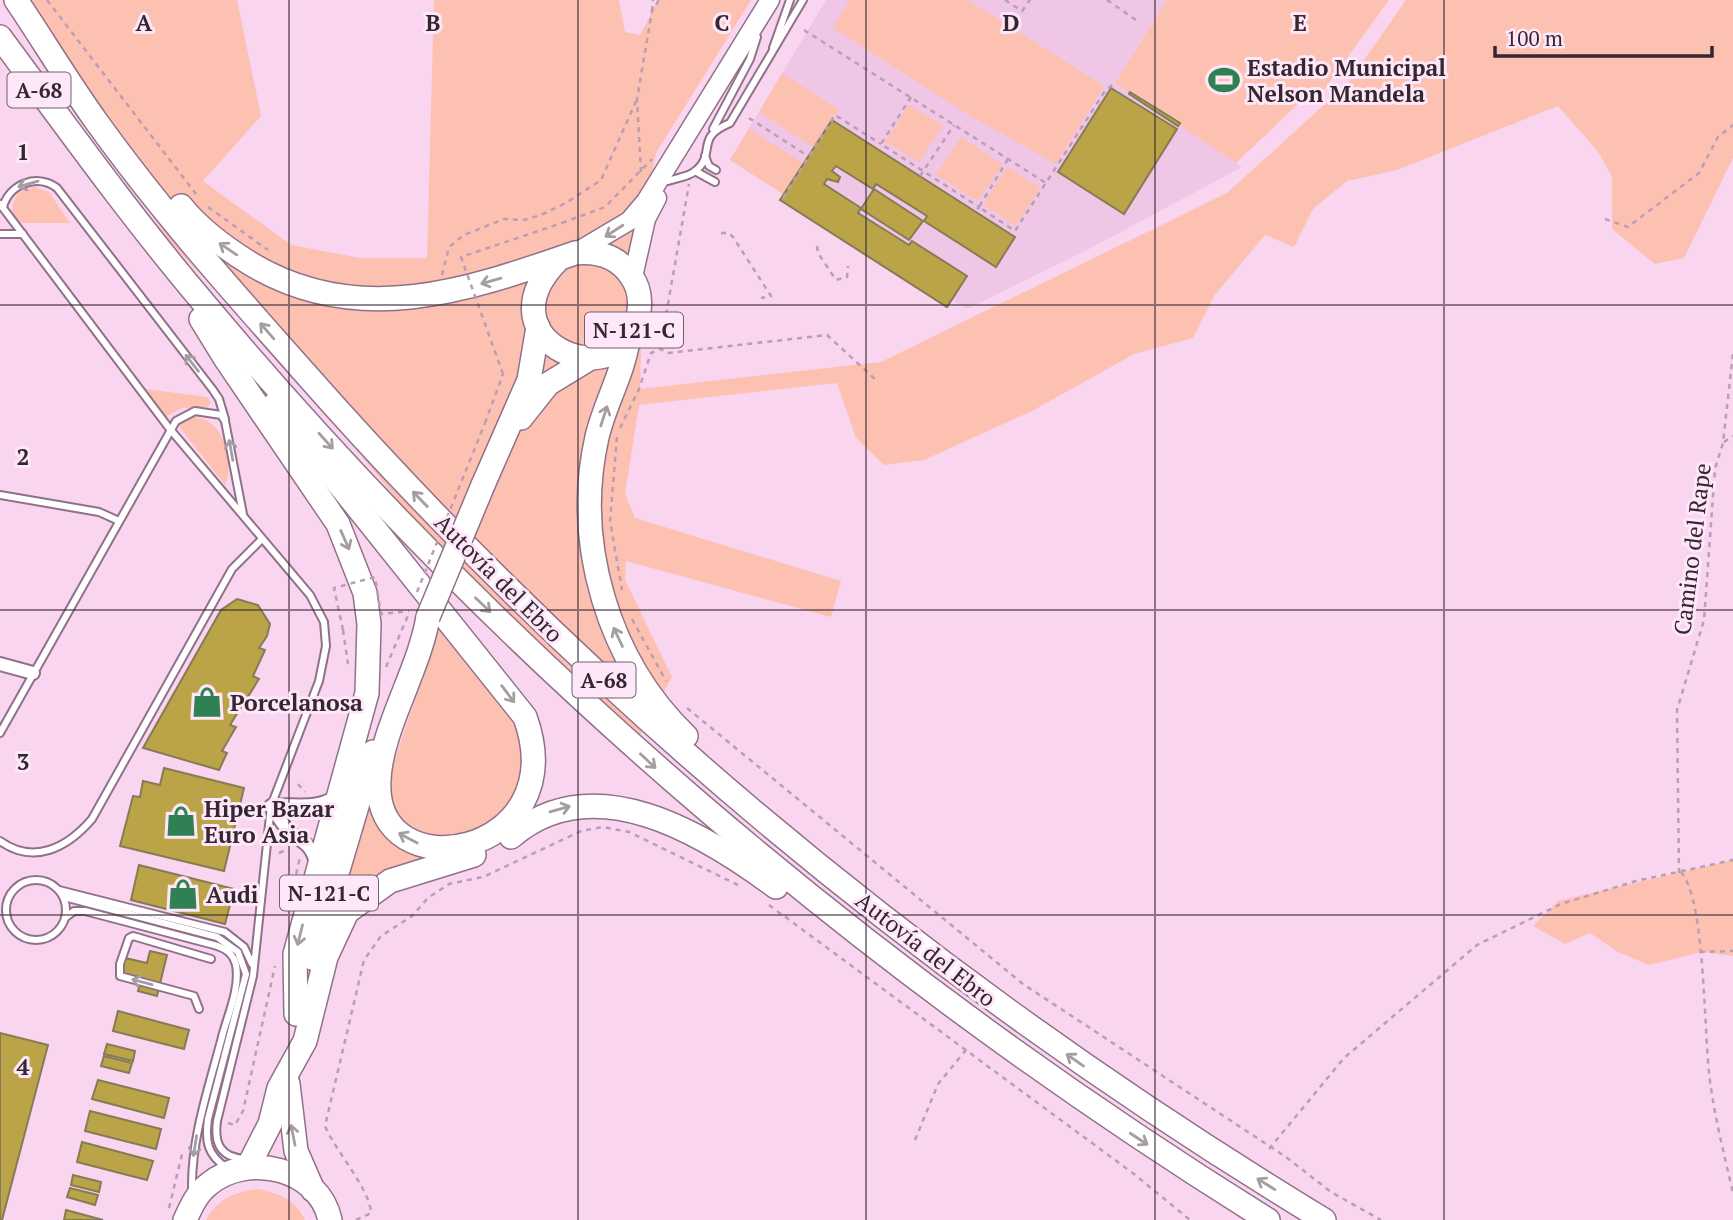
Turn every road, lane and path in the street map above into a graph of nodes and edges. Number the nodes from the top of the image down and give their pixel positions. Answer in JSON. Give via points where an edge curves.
{"nodes":[{"id":1,"x":16,"y":0,"type":"edge"},
{"id":2,"x":24,"y":0,"type":"edge"},
{"id":3,"x":47,"y":0,"type":"edge"},
{"id":4,"x":653,"y":0,"type":"edge"},
{"id":5,"x":659,"y":0,"type":"edge"},
{"id":6,"x":770,"y":0,"type":"edge"},
{"id":7,"x":780,"y":0,"type":"edge"},
{"id":8,"x":790,"y":0,"type":"edge"},
{"id":9,"x":803,"y":0,"type":"edge"},
{"id":10,"x":1005,"y":0,"type":"edge"},
{"id":11,"x":1030,"y":0,"type":"edge"},
{"id":12,"x":1107,"y":0,"type":"edge"},
{"id":13,"x":652,"y":11,"type":"junction"},
{"id":14,"x":1136,"y":20,"type":"dead end"},
{"id":15,"x":804,"y":30,"type":"dead end"},
{"id":16,"x":0,"y":37,"type":"edge"},
{"id":17,"x":757,"y":37,"type":"junction"},
{"id":18,"x":771,"y":57,"type":"junction"},
{"id":19,"x":1115,"y":83,"type":"dead end"},
{"id":20,"x":911,"y":97,"type":"junction"},
{"id":21,"x":637,"y":99,"type":"junction"},
{"id":22,"x":749,"y":118,"type":"dead end"},
{"id":23,"x":954,"y":125,"type":"junction"},
{"id":24,"x":1733,"y":125,"type":"edge"},
{"id":25,"x":713,"y":130,"type":"junction"},
{"id":26,"x":78,"y":144,"type":"junction"},
{"id":27,"x":881,"y":144,"type":"junction"},
{"id":28,"x":656,"y":153,"type":"dead end"},
{"id":29,"x":705,"y":156,"type":"junction"},
{"id":30,"x":808,"y":156,"type":"junction"},
{"id":31,"x":1008,"y":159,"type":"junction"},
{"id":32,"x":716,"y":170,"type":"dead end"},
{"id":33,"x":923,"y":171,"type":"junction"},
{"id":34,"x":641,"y":172,"type":"junction"},
{"id":35,"x":693,"y":173,"type":"junction"},
{"id":36,"x":920,"y":176,"type":"dead end"},
{"id":37,"x":668,"y":181,"type":"junction"},
{"id":38,"x":715,"y":182,"type":"dead end"},
{"id":39,"x":1045,"y":183,"type":"junction"},
{"id":40,"x":783,"y":198,"type":"dead end"},
{"id":41,"x":2,"y":206,"type":"edge"},
{"id":42,"x":979,"y":207,"type":"junction"},
{"id":43,"x":975,"y":213,"type":"dead end"},
{"id":44,"x":1605,"y":219,"type":"dead end"},
{"id":45,"x":721,"y":233,"type":"dead end"},
{"id":46,"x":0,"y":234,"type":"edge"},
{"id":47,"x":23,"y":234,"type":"junction"},
{"id":48,"x":817,"y":246,"type":"dead end"},
{"id":49,"x":274,"y":255,"type":"dead end"},
{"id":50,"x":566,"y":257,"type":"junction"},
{"id":51,"x":848,"y":266,"type":"dead end"},
{"id":52,"x":468,"y":269,"type":"dead end"},
{"id":53,"x":455,"y":273,"type":"dead end"},
{"id":54,"x":442,"y":277,"type":"dead end"},
{"id":55,"x":633,"y":277,"type":"junction"},
{"id":56,"x":761,"y":298,"type":"dead end"},
{"id":57,"x":201,"y":319,"type":"junction"},
{"id":58,"x":538,"y":327,"type":"junction"},
{"id":59,"x":628,"y":340,"type":"junction"},
{"id":60,"x":662,"y":344,"type":"dead end"},
{"id":61,"x":1733,"y":354,"type":"edge"},
{"id":62,"x":589,"y":359,"type":"junction"},
{"id":63,"x":876,"y":380,"type":"dead end"},
{"id":64,"x":225,"y":421,"type":"junction"},
{"id":65,"x":169,"y":428,"type":"junction"},
{"id":66,"x":508,"y":433,"type":"junction"},
{"id":67,"x":1733,"y":436,"type":"edge"},
{"id":68,"x":1723,"y":443,"type":"junction"},
{"id":69,"x":0,"y":495,"type":"edge"},
{"id":70,"x":244,"y":517,"type":"junction"},
{"id":71,"x":119,"y":521,"type":"junction"},
{"id":72,"x":262,"y":538,"type":"junction"},
{"id":73,"x":623,"y":594,"type":"dead end"},
{"id":74,"x":418,"y":615,"type":"junction"},
{"id":75,"x":631,"y":618,"type":"dead end"},
{"id":76,"x":343,"y":630,"type":"dead end"},
{"id":77,"x":390,"y":657,"type":"dead end"},
{"id":78,"x":0,"y":664,"type":"edge"},
{"id":79,"x":33,"y":673,"type":"junction"},
{"id":80,"x":669,"y":686,"type":"dead end"},
{"id":81,"x":685,"y":706,"type":"dead end"},
{"id":82,"x":384,"y":719,"type":"junction"},
{"id":83,"x":0,"y":733,"type":"edge"},
{"id":84,"x":338,"y":795,"type":"junction"},
{"id":85,"x":271,"y":806,"type":"junction"},
{"id":86,"x":0,"y":841,"type":"edge"},
{"id":87,"x":279,"y":853,"type":"dead end"},
{"id":88,"x":1733,"y":860,"type":"edge"},
{"id":89,"x":317,"y":869,"type":"junction"},
{"id":90,"x":1680,"y":872,"type":"junction"},
{"id":91,"x":59,"y":890,"type":"junction"},
{"id":92,"x":849,"y":890,"type":"junction"},
{"id":93,"x":750,"y":891,"type":"dead end"},
{"id":94,"x":291,"y":895,"type":"dead end"},
{"id":95,"x":64,"y":897,"type":"junction"},
{"id":96,"x":761,"y":899,"type":"dead end"},
{"id":97,"x":66,"y":917,"type":"junction"},
{"id":98,"x":1733,"y":951,"type":"edge"},
{"id":99,"x":1700,"y":952,"type":"junction"},
{"id":100,"x":211,"y":959,"type":"dead end"},
{"id":101,"x":276,"y":962,"type":"dead end"},
{"id":102,"x":253,"y":976,"type":"junction"},
{"id":103,"x":199,"y":1009,"type":"dead end"},
{"id":104,"x":296,"y":1014,"type":"junction"},
{"id":105,"x":1005,"y":1044,"type":"junction"},
{"id":106,"x":966,"y":1050,"type":"junction"},
{"id":107,"x":287,"y":1076,"type":"junction"},
{"id":108,"x":223,"y":1122,"type":"dead end"},
{"id":109,"x":186,"y":1140,"type":"dead end"},
{"id":110,"x":915,"y":1140,"type":"dead end"},
{"id":111,"x":1269,"y":1149,"type":"junction"},
{"id":112,"x":244,"y":1165,"type":"junction"},
{"id":113,"x":313,"y":1190,"type":"junction"},
{"id":114,"x":1733,"y":1193,"type":"edge"},
{"id":115,"x":182,"y":1210,"type":"edge"},
{"id":116,"x":330,"y":1220,"type":"edge"},
{"id":117,"x":356,"y":1220,"type":"edge"},
{"id":118,"x":1190,"y":1220,"type":"edge"},
{"id":119,"x":1268,"y":1220,"type":"edge"},
{"id":120,"x":1324,"y":1220,"type":"edge"},
{"id":121,"x":1381,"y":1220,"type":"edge"}],
"edges":[{"from":92,"to":1,"type":"highway","name":"Autovía del Ebro","number":"A-68","one_way":true,"via":[[769,826],[593,670],[499,581],[367,444],[234,293],[97,122]]},
{"from":50,"to":2,"type":"highway","one_way":true,"via":[[416,299],[373,300],[320,293],[273,277],[224,247],[189,216]]},
{"from":3,"to":49,"type":"path","via":[[204,204]]},
{"from":4,"to":13,"type":"path"},
{"from":5,"to":13,"type":"path"},
{"from":6,"to":50,"type":"main road","one_way":true,"via":[[646,201],[629,221]]},
{"from":7,"to":17,"type":"main road"},
{"from":8,"to":18,"type":"lane"},
{"from":9,"to":18,"type":"lane"},
{"from":10,"to":11,"type":"path","via":[[1022,10]]},
{"from":12,"to":14,"type":"path"},
{"from":13,"to":21,"type":"path"},
{"from":15,"to":20,"type":"path"},
{"from":16,"to":26,"type":"highway","name":"Autovía del Ebro","number":"A-68"},
{"from":17,"to":25,"type":"lane"},
{"from":17,"to":37,"type":"main road"},
{"from":18,"to":25,"type":"lane","via":[[730,122]]},
{"from":19,"to":39,"type":"path","via":[[1105,91]]},
{"from":20,"to":23,"type":"path"},
{"from":20,"to":27,"type":"path"},
{"from":21,"to":34,"type":"path"},
{"from":21,"to":54,"type":"path","via":[[601,180],[541,215],[503,219],[464,235],[449,247]]},
{"from":22,"to":30,"type":"path"},
{"from":23,"to":31,"type":"path"},
{"from":23,"to":33,"type":"path"},
{"from":24,"to":44,"type":"path","via":[[1718,137],[1699,173],[1628,227]]},
{"from":25,"to":29,"type":"lane"},
{"from":26,"to":57,"type":"highway","via":[[121,220]]},
{"from":26,"to":105,"type":"highway","name":"Autovía del Ebro","number":"A-68","one_way":true,"via":[[202,302],[346,464],[478,601],[666,778],[775,868]]},
{"from":27,"to":30,"type":"path","via":[[835,115]]},
{"from":27,"to":33,"type":"path"},
{"from":28,"to":34,"type":"path"},
{"from":29,"to":32,"type":"lane"},
{"from":29,"to":35,"type":"lane"},
{"from":30,"to":40,"type":"path"},
{"from":31,"to":39,"type":"path"},
{"from":31,"to":42,"type":"path"},
{"from":33,"to":36,"type":"path"},
{"from":33,"to":42,"type":"path"},
{"from":34,"to":74,"type":"path","bridge":true,"via":[[605,206],[461,257],[503,373]]},
{"from":35,"to":37,"type":"lane"},
{"from":35,"to":38,"type":"lane"},
{"from":35,"to":60,"type":"path"},
{"from":37,"to":55,"type":"main road","via":[[646,219]]},
{"from":39,"to":42,"type":"path","via":[[1015,231]]},
{"from":41,"to":47,"type":"lane"},
{"from":64,"to":41,"type":"lane","one_way":true,"via":[[219,399],[57,188],[44,181],[27,182]]},
{"from":42,"to":43,"type":"path"},
{"from":45,"to":56,"type":"path","via":[[730,233],[771,296]]},
{"from":46,"to":47,"type":"lane"},
{"from":47,"to":65,"type":"lane"},
{"from":48,"to":51,"type":"path","via":[[836,280],[847,277]]},
{"from":50,"to":55,"type":"highway","via":[[591,252],[611,257]]},
{"from":50,"to":58,"type":"highway","number":"N-121-C","via":[[541,277],[534,292]]},
{"from":52,"to":53,"type":"path"},
{"from":55,"to":59,"type":"highway","number":"N-121-C","via":[[640,304]]},
{"from":57,"to":74,"type":"highway","one_way":true,"via":[[275,404],[525,717],[534,742],[535,766],[520,810],[489,836],[462,847],[432,849],[402,837],[387,821],[379,801],[388,741],[424,639]]},
{"from":57,"to":84,"type":"highway","one_way":true,"via":[[338,524],[365,593],[368,694]]},
{"from":58,"to":62,"type":"highway","number":"N-121-C","via":[[555,349]]},
{"from":58,"to":66,"type":"highway","number":"N-121-C","via":[[529,380]]},
{"from":59,"to":62,"type":"highway","number":"N-121-C","via":[[608,355]]},
{"from":92,"to":59,"type":"highway","one_way":true,"via":[[814,845],[667,717],[617,637],[600,592],[590,503],[597,438],[625,362]]},
{"from":61,"to":68,"type":"path","name":"Camino del Rape"},
{"from":62,"to":66,"type":"highway","number":"N-121-C","via":[[548,384]]},
{"from":63,"to":73,"type":"path","via":[[827,335],[651,353],[618,432],[610,522]]},
{"from":64,"to":65,"type":"lane","via":[[213,412],[195,411]]},
{"from":70,"to":64,"type":"lane","one_way":true},
{"from":65,"to":70,"type":"lane"},
{"from":65,"to":71,"type":"lane"},
{"from":66,"to":74,"type":"highway","number":"N-121-C","bridge":true},
{"from":67,"to":68,"type":"path"},
{"from":68,"to":90,"type":"path","name":"Camino del Rape","via":[[1714,481],[1703,620],[1677,710]]},
{"from":69,"to":71,"type":"lane","via":[[99,512]]},
{"from":70,"to":72,"type":"lane"},
{"from":71,"to":79,"type":"lane"},
{"from":72,"to":85,"type":"lane","via":[[310,595],[324,622],[326,646],[319,681]]},
{"from":72,"to":86,"type":"lane","via":[[232,569],[80,833],[67,843],[31,854]]},
{"from":74,"to":76,"type":"path","bridge":true,"via":[[381,614],[375,576],[334,588]]},
{"from":74,"to":77,"type":"path"},
{"from":74,"to":82,"type":"highway","number":"N-121-C"},
{"from":75,"to":80,"type":"path"},
{"from":78,"to":79,"type":"street"},
{"from":79,"to":83,"type":"lane"},
{"from":81,"to":111,"type":"path","via":[[1023,984]]},
{"from":82,"to":84,"type":"highway","via":[[368,727],[351,782]]},
{"from":82,"to":104,"type":"highway","number":"N-121-C"},
{"from":84,"to":85,"type":"street","via":[[318,806]]},
{"from":84,"to":89,"type":"highway"},
{"from":85,"to":89,"type":"street","via":[[289,833],[314,852]]},
{"from":85,"to":102,"type":"lane"},
{"from":87,"to":94,"type":"path","via":[[290,848],[300,854]]},
{"from":88,"to":90,"type":"path"},
{"from":89,"to":104,"type":"highway","one_way":true,"via":[[295,954]]},
{"from":90,"to":99,"type":"path","name":"Camino del Rape","via":[[1690,882]]},
{"from":90,"to":111,"type":"path","via":[[1561,904],[1477,944],[1344,1058]]},
{"from":91,"to":95,"type":"lane"},
{"from":91,"to":97,"type":"lane","via":[[43,881],[24,883],[10,895],[6,915],[16,933],[33,940],[51,937]]},
{"from":91,"to":102,"type":"lane","via":[[225,933],[250,956]]},
{"from":120,"to":92,"type":"highway","name":"Autovía del Ebro","number":"A-68","one_way":true,"via":[[1154,1114],[1030,1029]]},
{"from":93,"to":117,"type":"path","via":[[629,832],[603,827],[581,831],[483,877],[449,884],[382,936],[364,960],[325,1126],[333,1146],[371,1202],[371,1213]]},
{"from":95,"to":97,"type":"lane"},
{"from":95,"to":112,"type":"lane","via":[[217,937],[238,952],[246,974],[206,1139],[209,1151]]},
{"from":96,"to":106,"type":"path"},
{"from":97,"to":115,"type":"lane","one_way":true,"via":[[85,911],[214,944],[233,957],[236,985]]},
{"from":98,"to":99,"type":"path"},
{"from":99,"to":114,"type":"path","name":"Camino del Rape","via":[[1710,1087]]},
{"from":103,"to":100,"type":"lane","one_way":true,"via":[[194,996],[120,976],[120,964],[132,936]]},
{"from":101,"to":108,"type":"path","via":[[243,1111],[236,1125]]},
{"from":102,"to":112,"type":"lane","via":[[215,1140],[217,1147]]},
{"from":104,"to":107,"type":"highway","number":"N-121-C"},
{"from":107,"to":105,"type":"highway","one_way":true,"via":[[305,1041],[326,957],[347,912],[390,881],[489,850],[530,821],[579,804],[629,810],[702,840],[754,871],[956,1022]]},
{"from":105,"to":119,"type":"highway","name":"Autovía del Ebro","number":"A-68","one_way":true,"via":[[1137,1139]]},
{"from":106,"to":110,"type":"path","via":[[938,1084]]},
{"from":106,"to":118,"type":"path"},
{"from":107,"to":112,"type":"highway","number":"N-121-C","via":[[279,1088],[270,1124]]},
{"from":113,"to":107,"type":"highway","number":"N-121-C","one_way":true,"via":[[296,1151]]},
{"from":109,"to":115,"type":"path"},
{"from":111,"to":121,"type":"path"},
{"from":112,"to":113,"type":"highway","number":"N-121-C","via":[[272,1168]]},
{"from":112,"to":115,"type":"highway","number":"N-121-C","via":[[209,1184]]},
{"from":113,"to":116,"type":"highway","number":"N-121-C"}]}
